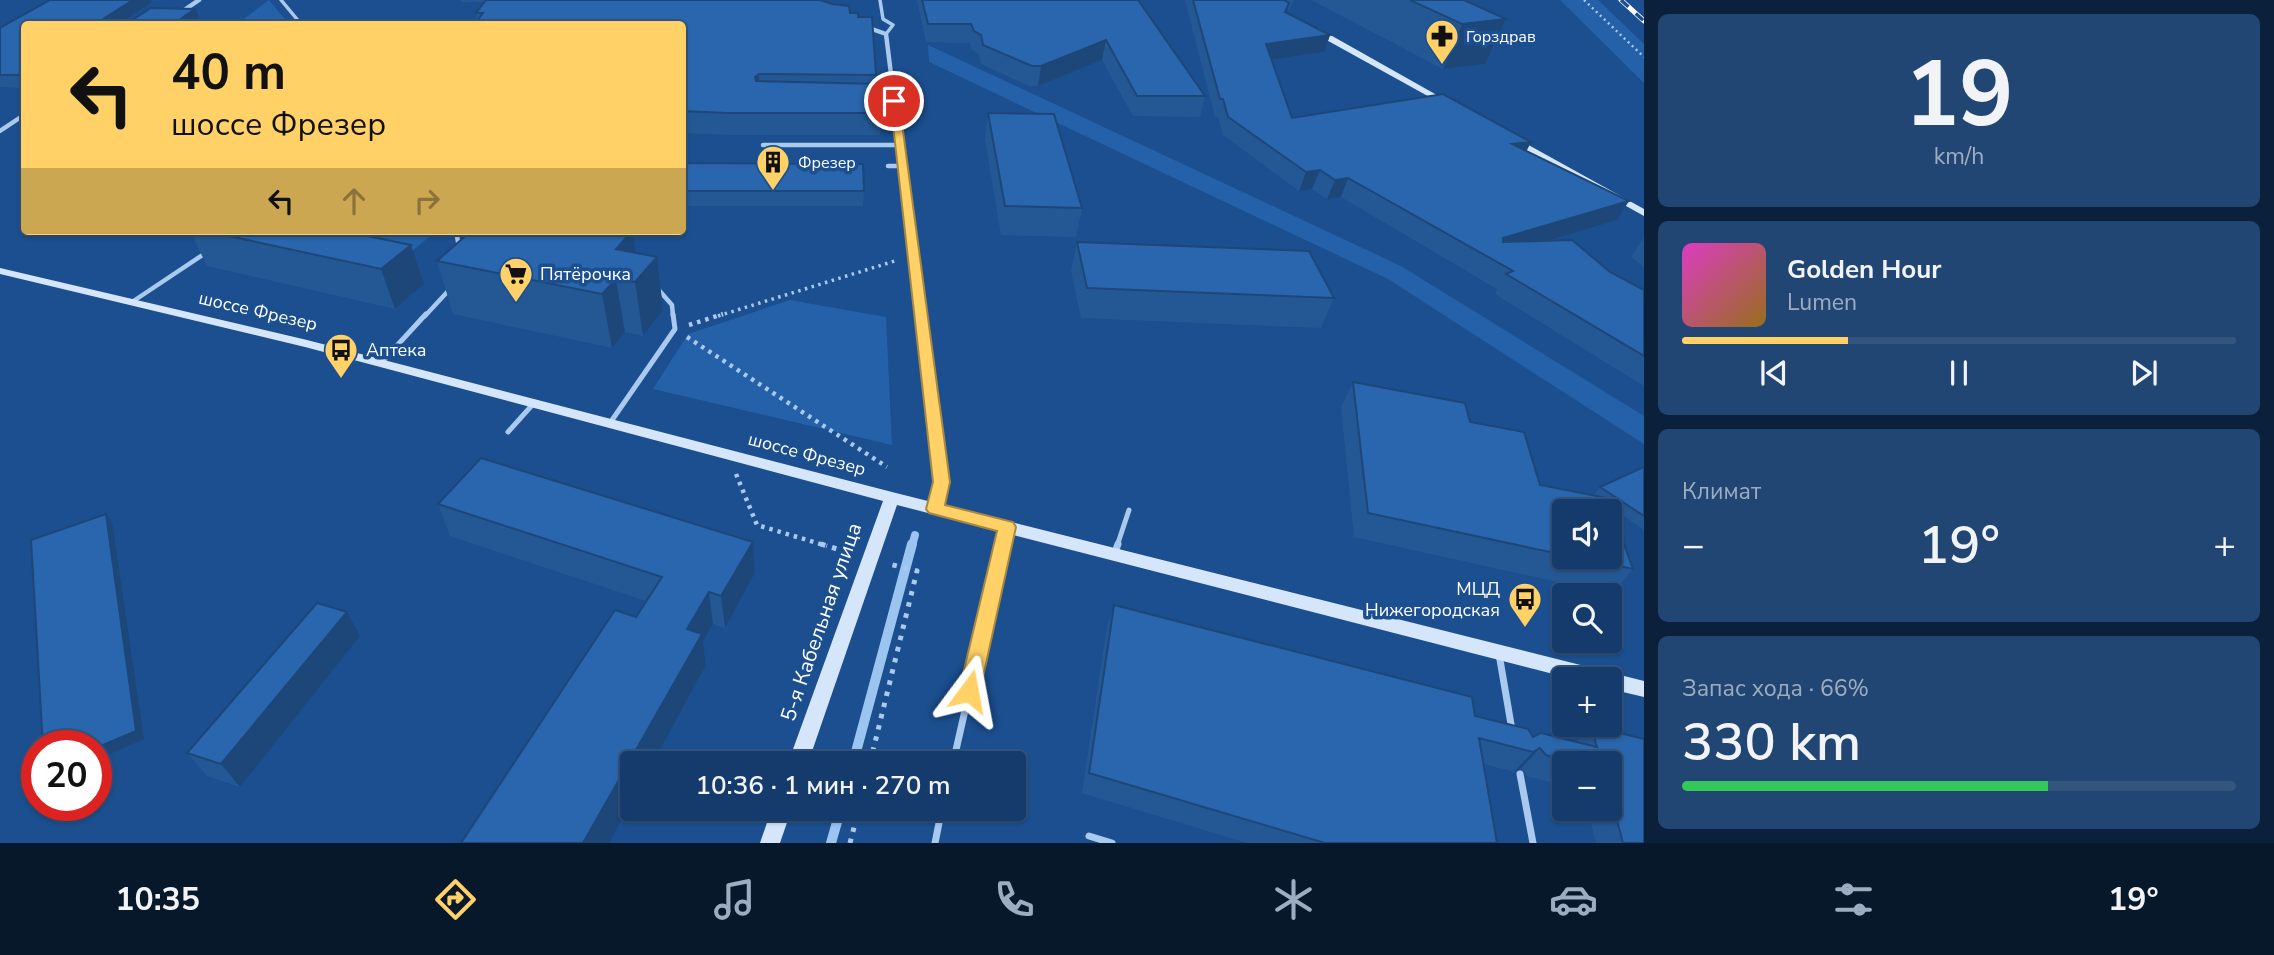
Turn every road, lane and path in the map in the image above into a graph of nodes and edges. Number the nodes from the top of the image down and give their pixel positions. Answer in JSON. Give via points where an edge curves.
{"nodes":[{"id":1,"x":199,"y":0,"type":"edge"},
{"id":2,"x":281,"y":0,"type":"edge"},
{"id":3,"x":880,"y":0,"type":"edge"},
{"id":4,"x":1584,"y":0,"type":"edge"},
{"id":5,"x":173,"y":17,"type":"edge"},
{"id":6,"x":298,"y":21,"type":"edge"},
{"id":7,"x":854,"y":22,"type":"edge"},
{"id":8,"x":1305,"y":25,"type":"edge"},
{"id":9,"x":886,"y":34,"type":"junction"},
{"id":10,"x":1644,"y":57,"type":"edge"},
{"id":11,"x":866,"y":101,"type":"edge"},
{"id":12,"x":894,"y":101,"type":"junction"},
{"id":13,"x":1453,"y":107,"type":"edge"},
{"id":14,"x":21,"y":117,"type":"edge"},
{"id":15,"x":0,"y":131,"type":"edge"},
{"id":16,"x":1501,"y":133,"type":"edge"},
{"id":17,"x":763,"y":145,"type":"dead end"},
{"id":18,"x":900,"y":145,"type":"junction"},
{"id":19,"x":888,"y":166,"type":"dead end"},
{"id":20,"x":901,"y":166,"type":"junction"},
{"id":21,"x":1644,"y":213,"type":"edge"},
{"id":22,"x":457,"y":235,"type":"edge"},
{"id":23,"x":215,"y":246,"type":"edge"},
{"id":24,"x":460,"y":252,"type":"edge"},
{"id":25,"x":903,"y":258,"type":"dead end"},
{"id":26,"x":0,"y":271,"type":"edge"},
{"id":27,"x":455,"y":284,"type":"edge"},
{"id":28,"x":656,"y":287,"type":"dead end"},
{"id":29,"x":132,"y":302,"type":"junction"},
{"id":30,"x":675,"y":329,"type":"junction"},
{"id":31,"x":381,"y":363,"type":"junction"},
{"id":32,"x":534,"y":403,"type":"junction"},
{"id":33,"x":610,"y":424,"type":"junction"},
{"id":34,"x":508,"y":432,"type":"dead end"},
{"id":35,"x":887,"y":467,"type":"dead end"},
{"id":36,"x":736,"y":472,"type":"dead end"},
{"id":37,"x":892,"y":498,"type":"junction"},
{"id":38,"x":935,"y":509,"type":"junction"},
{"id":39,"x":1129,"y":510,"type":"dead end"},
{"id":40,"x":1007,"y":527,"type":"junction"},
{"id":41,"x":1114,"y":555,"type":"junction"},
{"id":42,"x":869,"y":559,"type":"junction"},
{"id":43,"x":1499,"y":654,"type":"junction"},
{"id":44,"x":1553,"y":667,"type":"edge"},
{"id":45,"x":1622,"y":684,"type":"edge"},
{"id":46,"x":1644,"y":689,"type":"edge"},
{"id":47,"x":1514,"y":739,"type":"edge"},
{"id":48,"x":802,"y":751,"type":"edge"},
{"id":49,"x":873,"y":751,"type":"edge"},
{"id":50,"x":956,"y":751,"type":"edge"},
{"id":51,"x":1520,"y":774,"type":"dead end"},
{"id":52,"x":778,"y":821,"type":"edge"},
{"id":53,"x":856,"y":821,"type":"edge"},
{"id":54,"x":939,"y":821,"type":"edge"},
{"id":55,"x":1089,"y":836,"type":"dead end"},
{"id":56,"x":770,"y":843,"type":"edge"},
{"id":57,"x":850,"y":843,"type":"edge"},
{"id":58,"x":934,"y":843,"type":"edge"},
{"id":59,"x":1112,"y":843,"type":"edge"},
{"id":60,"x":1533,"y":843,"type":"edge"}],
"edges":[{"from":1,"to":5,"type":"street"},
{"from":2,"to":6,"type":"lane"},
{"from":3,"to":9,"type":"lane","via":[[883,19],[893,25]]},
{"from":4,"to":10,"type":"path"},
{"from":7,"to":9,"type":"street"},
{"from":8,"to":13,"type":"street"},
{"from":9,"to":12,"type":"street"},
{"from":11,"to":12,"type":"lane"},
{"from":12,"to":18,"type":"street"},
{"from":14,"to":15,"type":"street"},
{"from":16,"to":21,"type":"street"},
{"from":17,"to":18,"type":"lane"},
{"from":18,"to":20,"type":"street"},
{"from":19,"to":20,"type":"lane"},
{"from":20,"to":38,"type":"street","via":[[942,482]]},
{"from":22,"to":24,"type":"lane"},
{"from":23,"to":29,"type":"lane"},
{"from":25,"to":30,"type":"path"},
{"from":26,"to":29,"type":"street","name":"шоссе Фрезер"},
{"from":27,"to":31,"type":"lane"},
{"from":28,"to":30,"type":"lane","via":[[672,305]]},
{"from":29,"to":31,"type":"street","name":"шоссе Фрезер"},
{"from":30,"to":33,"type":"lane"},
{"from":30,"to":35,"type":"path"},
{"from":31,"to":32,"type":"street","name":"шоссе Фрезер"},
{"from":32,"to":33,"type":"street","name":"шоссе Фрезер"},
{"from":32,"to":34,"type":"lane"},
{"from":33,"to":37,"type":"street","name":"шоссе Фрезер"},
{"from":36,"to":42,"type":"path","via":[[757,525]]},
{"from":37,"to":38,"type":"street","name":"шоссе Фрезер"},
{"from":37,"to":42,"type":"street","name":"5-я Кабельная улица"},
{"from":38,"to":40,"type":"street","name":"шоссе Фрезер"},
{"from":39,"to":41,"type":"lane"},
{"from":40,"to":41,"type":"street","name":"шоссе Фрезер"},
{"from":40,"to":50,"type":"lane"},
{"from":41,"to":43,"type":"street","name":"шоссе Фрезер"},
{"from":42,"to":48,"type":"street","name":"5-я Кабельная улица"},
{"from":42,"to":49,"type":"path","via":[[917,571]]},
{"from":43,"to":44,"type":"street","name":"шоссе Фрезер"},
{"from":43,"to":47,"type":"lane"},
{"from":45,"to":46,"type":"street"},
{"from":51,"to":60,"type":"lane"},
{"from":52,"to":56,"type":"street"},
{"from":53,"to":57,"type":"path"},
{"from":54,"to":58,"type":"lane"},
{"from":55,"to":59,"type":"lane"}]}
